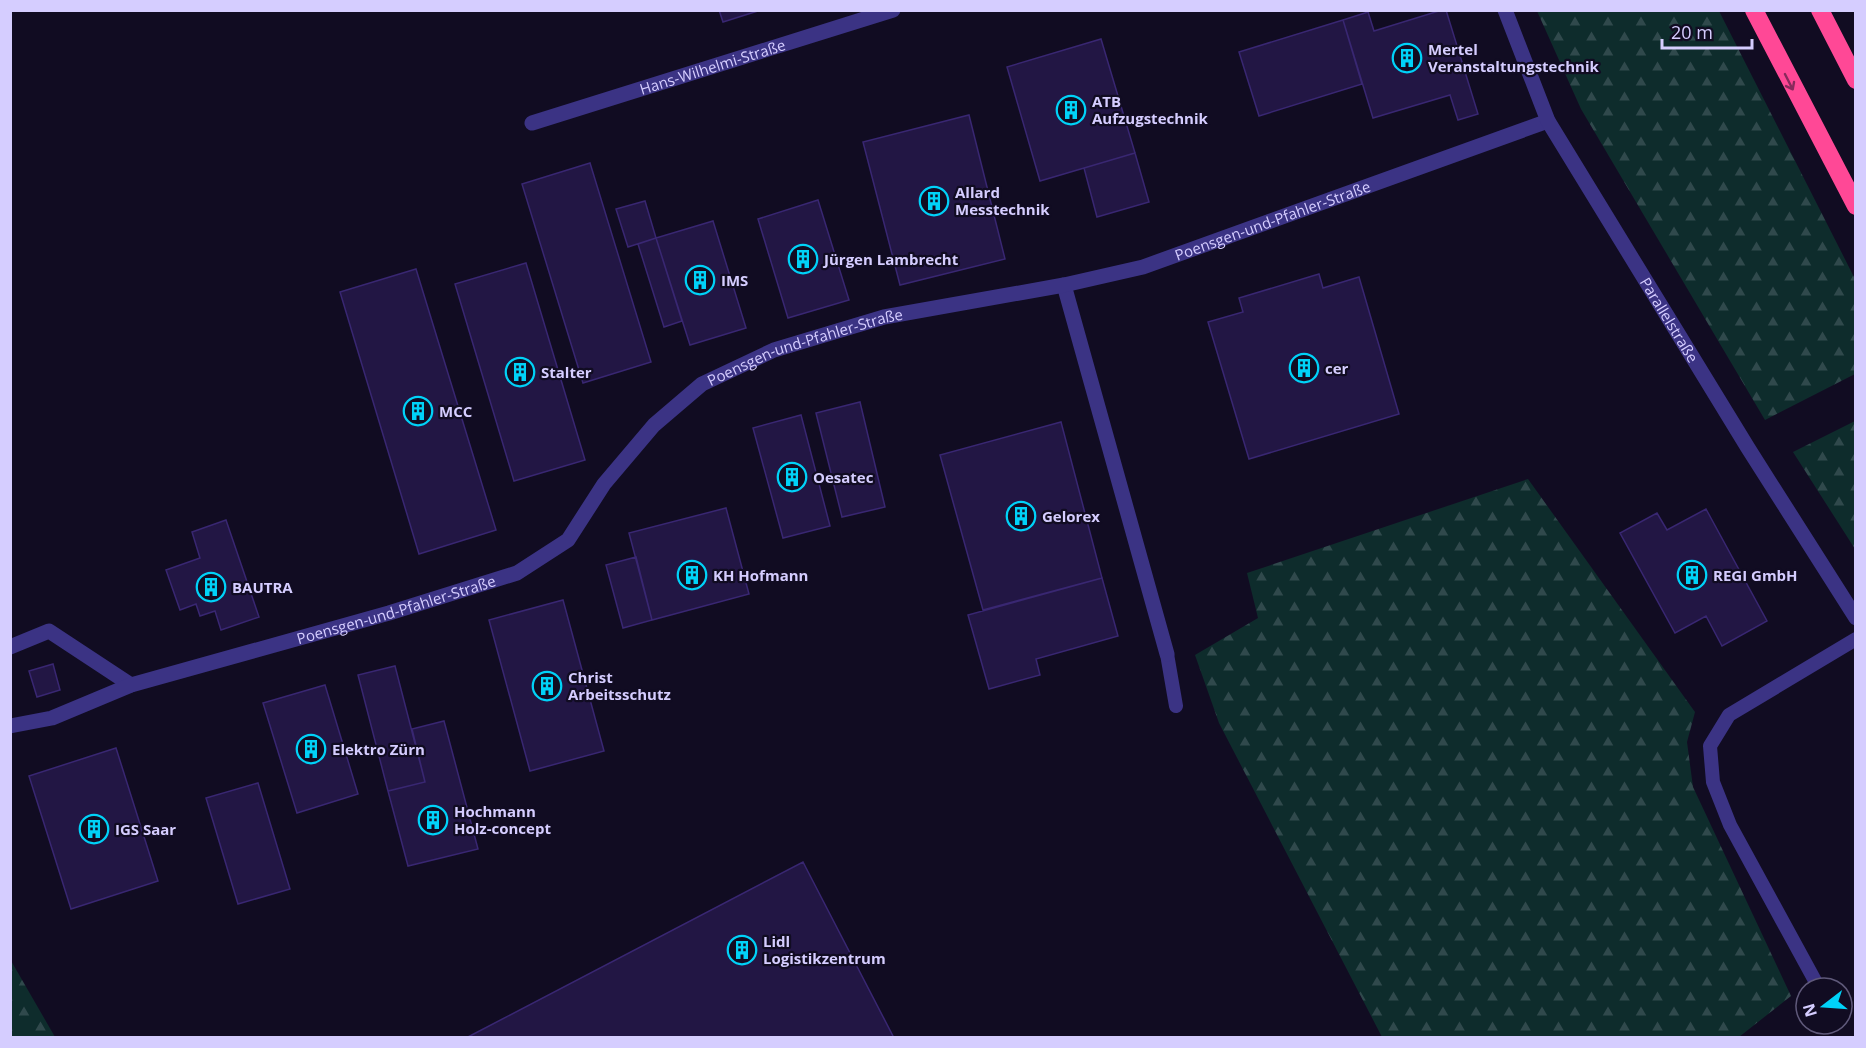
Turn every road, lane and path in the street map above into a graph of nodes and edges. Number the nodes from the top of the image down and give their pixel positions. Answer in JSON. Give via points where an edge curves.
{"nodes":[{"id":1,"x":893,"y":10,"type":"edge"},
{"id":2,"x":1505,"y":10,"type":"edge"},
{"id":3,"x":1754,"y":10,"type":"edge"},
{"id":4,"x":1820,"y":10,"type":"edge"},
{"id":5,"x":1856,"y":80,"type":"edge"},
{"id":6,"x":1548,"y":121,"type":"junction"},
{"id":7,"x":532,"y":123,"type":"dead end"},
{"id":8,"x":1856,"y":207,"type":"edge"},
{"id":9,"x":1064,"y":285,"type":"junction"},
{"id":10,"x":1856,"y":618,"type":"edge"},
{"id":11,"x":1856,"y":639,"type":"edge"},
{"id":12,"x":10,"y":647,"type":"edge"},
{"id":13,"x":1167,"y":654,"type":"joint"},
{"id":14,"x":131,"y":685,"type":"junction"},
{"id":15,"x":1176,"y":706,"type":"dead end"},
{"id":16,"x":10,"y":726,"type":"edge"},
{"id":17,"x":1812,"y":976,"type":"edge"}],
"edges":[{"from":1,"to":7,"type":"street","name":"Hans-Wilhelmi-Straße"},
{"from":2,"to":6,"type":"street","name":"Parallelstraße"},
{"from":3,"to":8,"type":"highway","one_way":true},
{"from":4,"to":5,"type":"highway"},
{"from":6,"to":9,"type":"street","name":"Poensgen-und-Pfahler-Straße","via":[[1143,267]]},
{"from":6,"to":10,"type":"street","name":"Parallelstraße"},
{"from":9,"to":13,"type":"street"},
{"from":9,"to":14,"type":"street","name":"Poensgen-und-Pfahler-Straße","via":[[884,317],[774,350],[702,384],[654,425],[604,484],[568,540],[517,573]]},
{"from":11,"to":17,"type":"lane","via":[[1730,715],[1710,746],[1713,782],[1730,825]]},
{"from":12,"to":14,"type":"street","via":[[49,631]]},
{"from":13,"to":15,"type":"lane"},
{"from":14,"to":16,"type":"street","name":"Poensgen-und-Pfahler-Straße","via":[[52,718]]}]}
